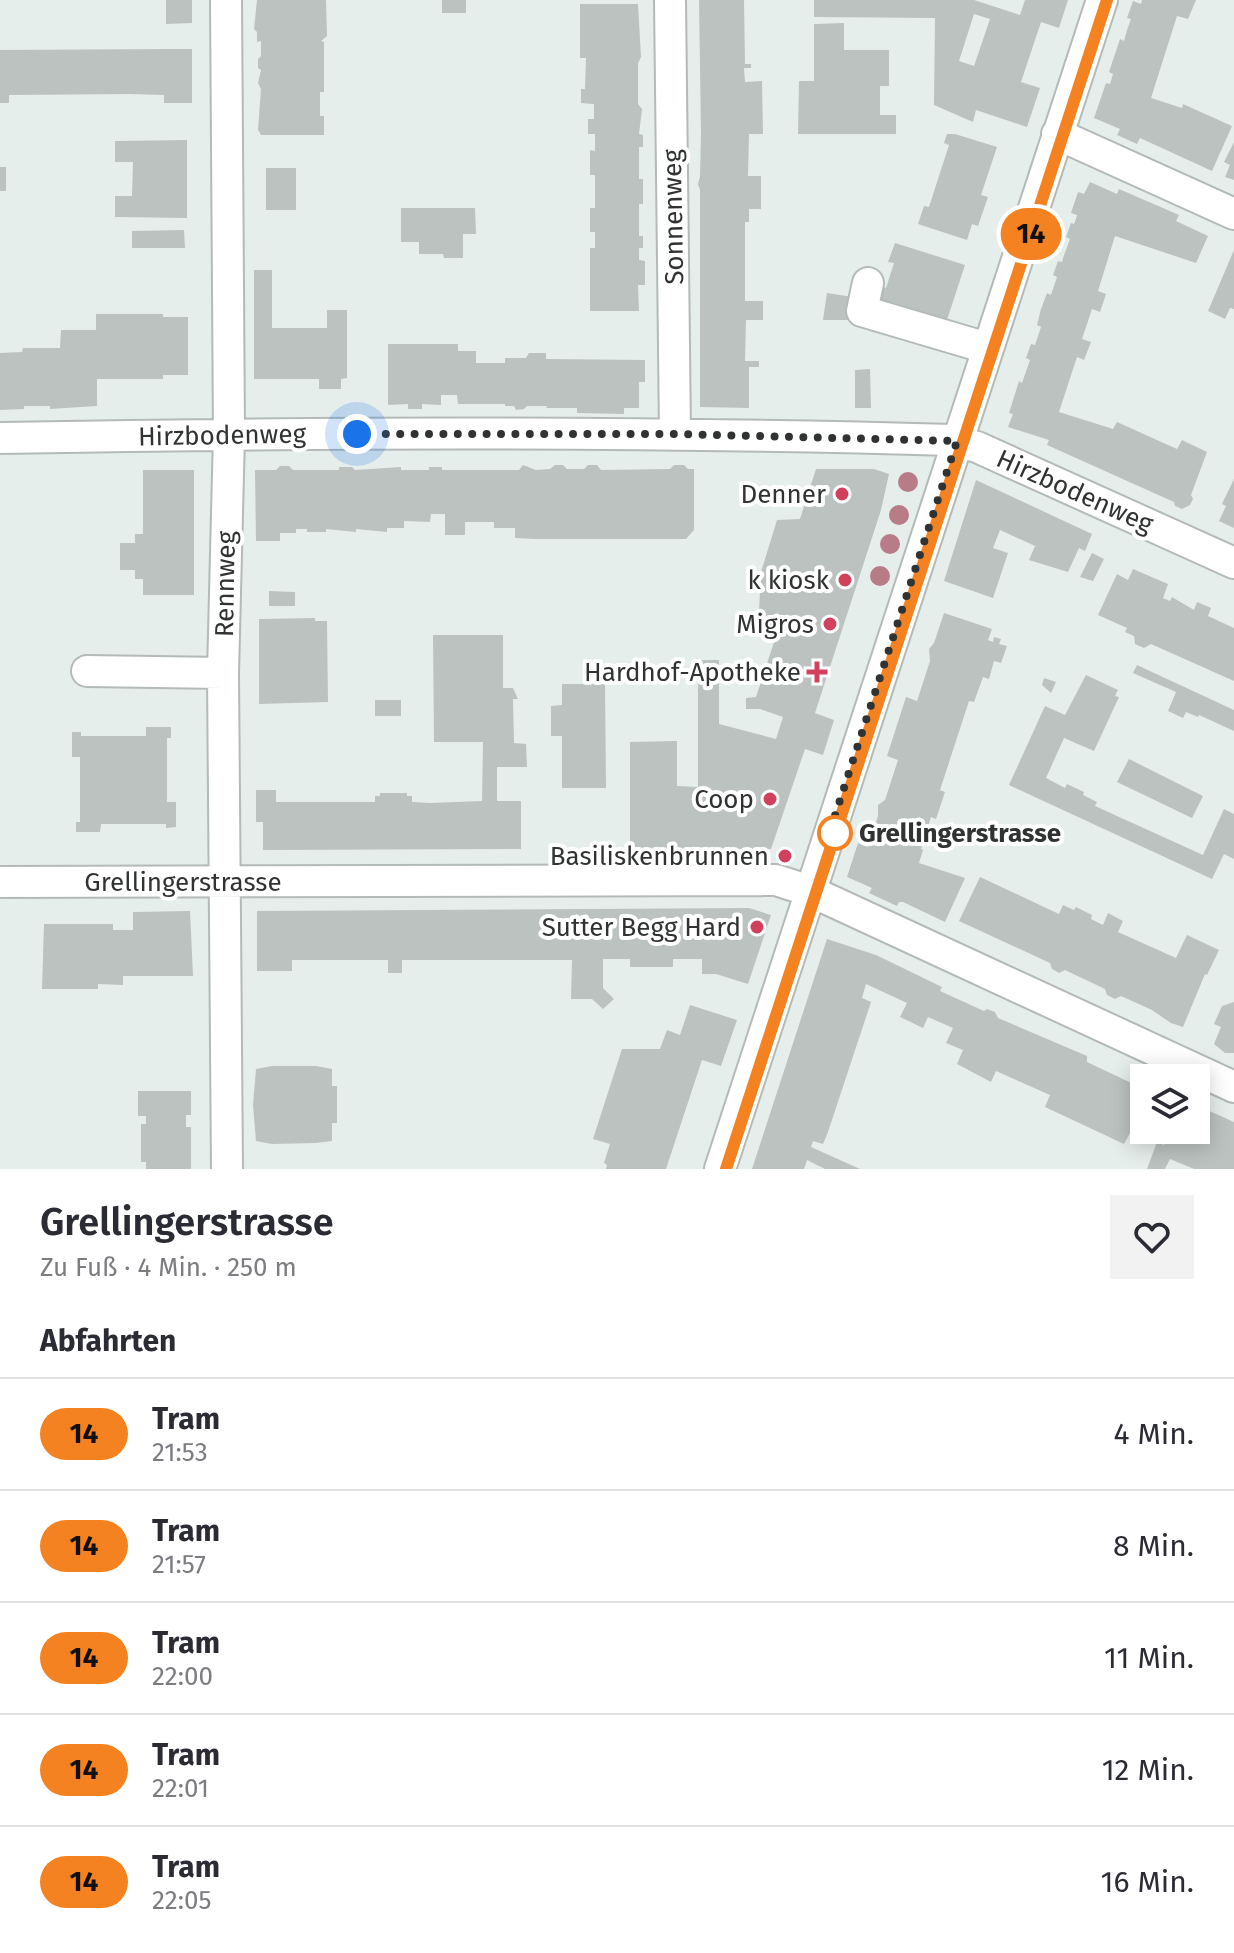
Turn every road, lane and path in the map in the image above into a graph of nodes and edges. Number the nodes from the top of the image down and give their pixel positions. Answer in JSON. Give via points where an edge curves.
{"nodes":[{"id":1,"x":226,"y":0,"type":"edge"},
{"id":2,"x":670,"y":0,"type":"edge"},
{"id":3,"x":1102,"y":0,"type":"edge"},
{"id":4,"x":1057,"y":134,"type":"junction"},
{"id":5,"x":1234,"y":214,"type":"edge"},
{"id":6,"x":868,"y":283,"type":"dead end"},
{"id":7,"x":987,"y":348,"type":"junction"},
{"id":8,"x":229,"y":434,"type":"junction"},
{"id":9,"x":675,"y":434,"type":"junction"},
{"id":10,"x":0,"y":438,"type":"edge"},
{"id":11,"x":957,"y":441,"type":"junction"},
{"id":12,"x":1234,"y":563,"type":"edge"},
{"id":13,"x":87,"y":671,"type":"dead end"},
{"id":14,"x":223,"y":673,"type":"junction"},
{"id":15,"x":0,"y":882,"type":"edge"},
{"id":16,"x":226,"y":882,"type":"junction"},
{"id":17,"x":810,"y":891,"type":"junction"},
{"id":18,"x":1234,"y":1087,"type":"edge"},
{"id":19,"x":227,"y":1169,"type":"edge"},
{"id":20,"x":720,"y":1169,"type":"edge"}],
"edges":[{"from":1,"to":8,"type":"street","name":"Rennweg"},
{"from":2,"to":9,"type":"street","name":"Sonnenweg"},
{"from":3,"to":4,"type":"street"},
{"from":4,"to":5,"type":"street"},
{"from":4,"to":7,"type":"street"},
{"from":6,"to":7,"type":"street","via":[[862,311]]},
{"from":7,"to":11,"type":"street"},
{"from":8,"to":9,"type":"street","name":"Hirzbodenweg"},
{"from":8,"to":10,"type":"street","name":"Hirzbodenweg"},
{"from":8,"to":14,"type":"street","name":"Rennweg"},
{"from":9,"to":11,"type":"street","name":"Hirzbodenweg"},
{"from":11,"to":12,"type":"street","name":"Hirzbodenweg"},
{"from":11,"to":17,"type":"street"},
{"from":13,"to":14,"type":"street"},
{"from":14,"to":16,"type":"street","name":"Rennweg"},
{"from":15,"to":16,"type":"street","name":"Grellingerstrasse"},
{"from":16,"to":17,"type":"street","name":"Grellingerstrasse","via":[[776,880]]},
{"from":16,"to":19,"type":"street","name":"Rennweg"},
{"from":17,"to":18,"type":"street","name":"Grellingerstrasse"},
{"from":17,"to":20,"type":"street"}]}
